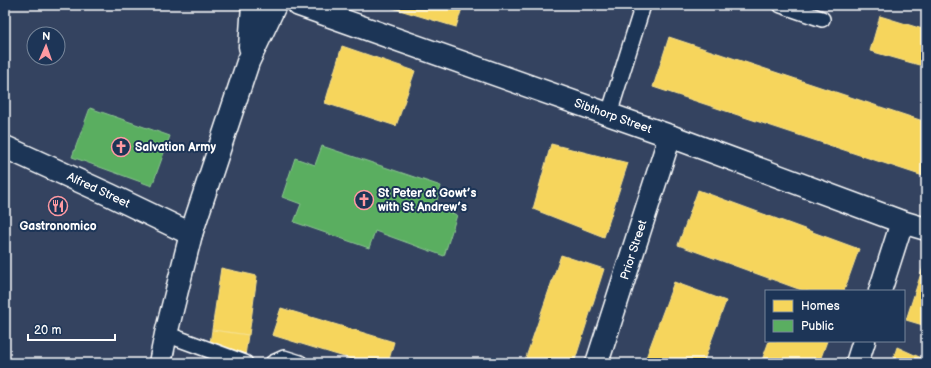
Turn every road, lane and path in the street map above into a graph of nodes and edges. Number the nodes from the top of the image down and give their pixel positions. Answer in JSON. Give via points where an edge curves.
{"nodes":[{"id":1,"x":253,"y":5,"type":"edge"},
{"id":2,"x":275,"y":5,"type":"edge"},
{"id":3,"x":299,"y":5,"type":"edge"},
{"id":4,"x":643,"y":5,"type":"edge"},
{"id":5,"x":781,"y":5,"type":"edge"},
{"id":6,"x":822,"y":19,"type":"dead end"},
{"id":7,"x":248,"y":62,"type":"junction"},
{"id":8,"x":609,"y":114,"type":"junction"},
{"id":9,"x":670,"y":136,"type":"junction"},
{"id":10,"x":5,"y":147,"type":"edge"},
{"id":11,"x":902,"y":222,"type":"junction"},
{"id":12,"x":926,"y":229,"type":"edge"},
{"id":13,"x":191,"y":234,"type":"junction"},
{"id":14,"x":880,"y":290,"type":"edge"},
{"id":15,"x":166,"y":334,"type":"junction"},
{"id":16,"x":864,"y":342,"type":"edge"},
{"id":17,"x":160,"y":363,"type":"edge"},
{"id":18,"x":245,"y":363,"type":"edge"},
{"id":19,"x":273,"y":363,"type":"edge"},
{"id":20,"x":300,"y":363,"type":"edge"},
{"id":21,"x":597,"y":363,"type":"edge"},
{"id":22,"x":857,"y":363,"type":"edge"}],
"edges":[{"from":1,"to":7,"type":"street"},
{"from":2,"to":7,"type":"street"},
{"from":3,"to":8,"type":"street","name":"Sibthorp Street"},
{"from":4,"to":8,"type":"lane"},
{"from":5,"to":6,"type":"lane"},
{"from":7,"to":13,"type":"street"},
{"from":8,"to":9,"type":"street","name":"Sibthorp Street"},
{"from":9,"to":11,"type":"street","name":"Sibthorp Street"},
{"from":9,"to":21,"type":"street","name":"Prior Street"},
{"from":10,"to":13,"type":"street","name":"Alfred Street"},
{"from":11,"to":12,"type":"street","name":"Sibthorp Street"},
{"from":11,"to":14,"type":"street"},
{"from":13,"to":15,"type":"street"},
{"from":15,"to":17,"type":"street"},
{"from":15,"to":18,"type":"lane"},
{"from":16,"to":22,"type":"street"},
{"from":19,"to":20,"type":"lane","via":[[284,358]]}]}
